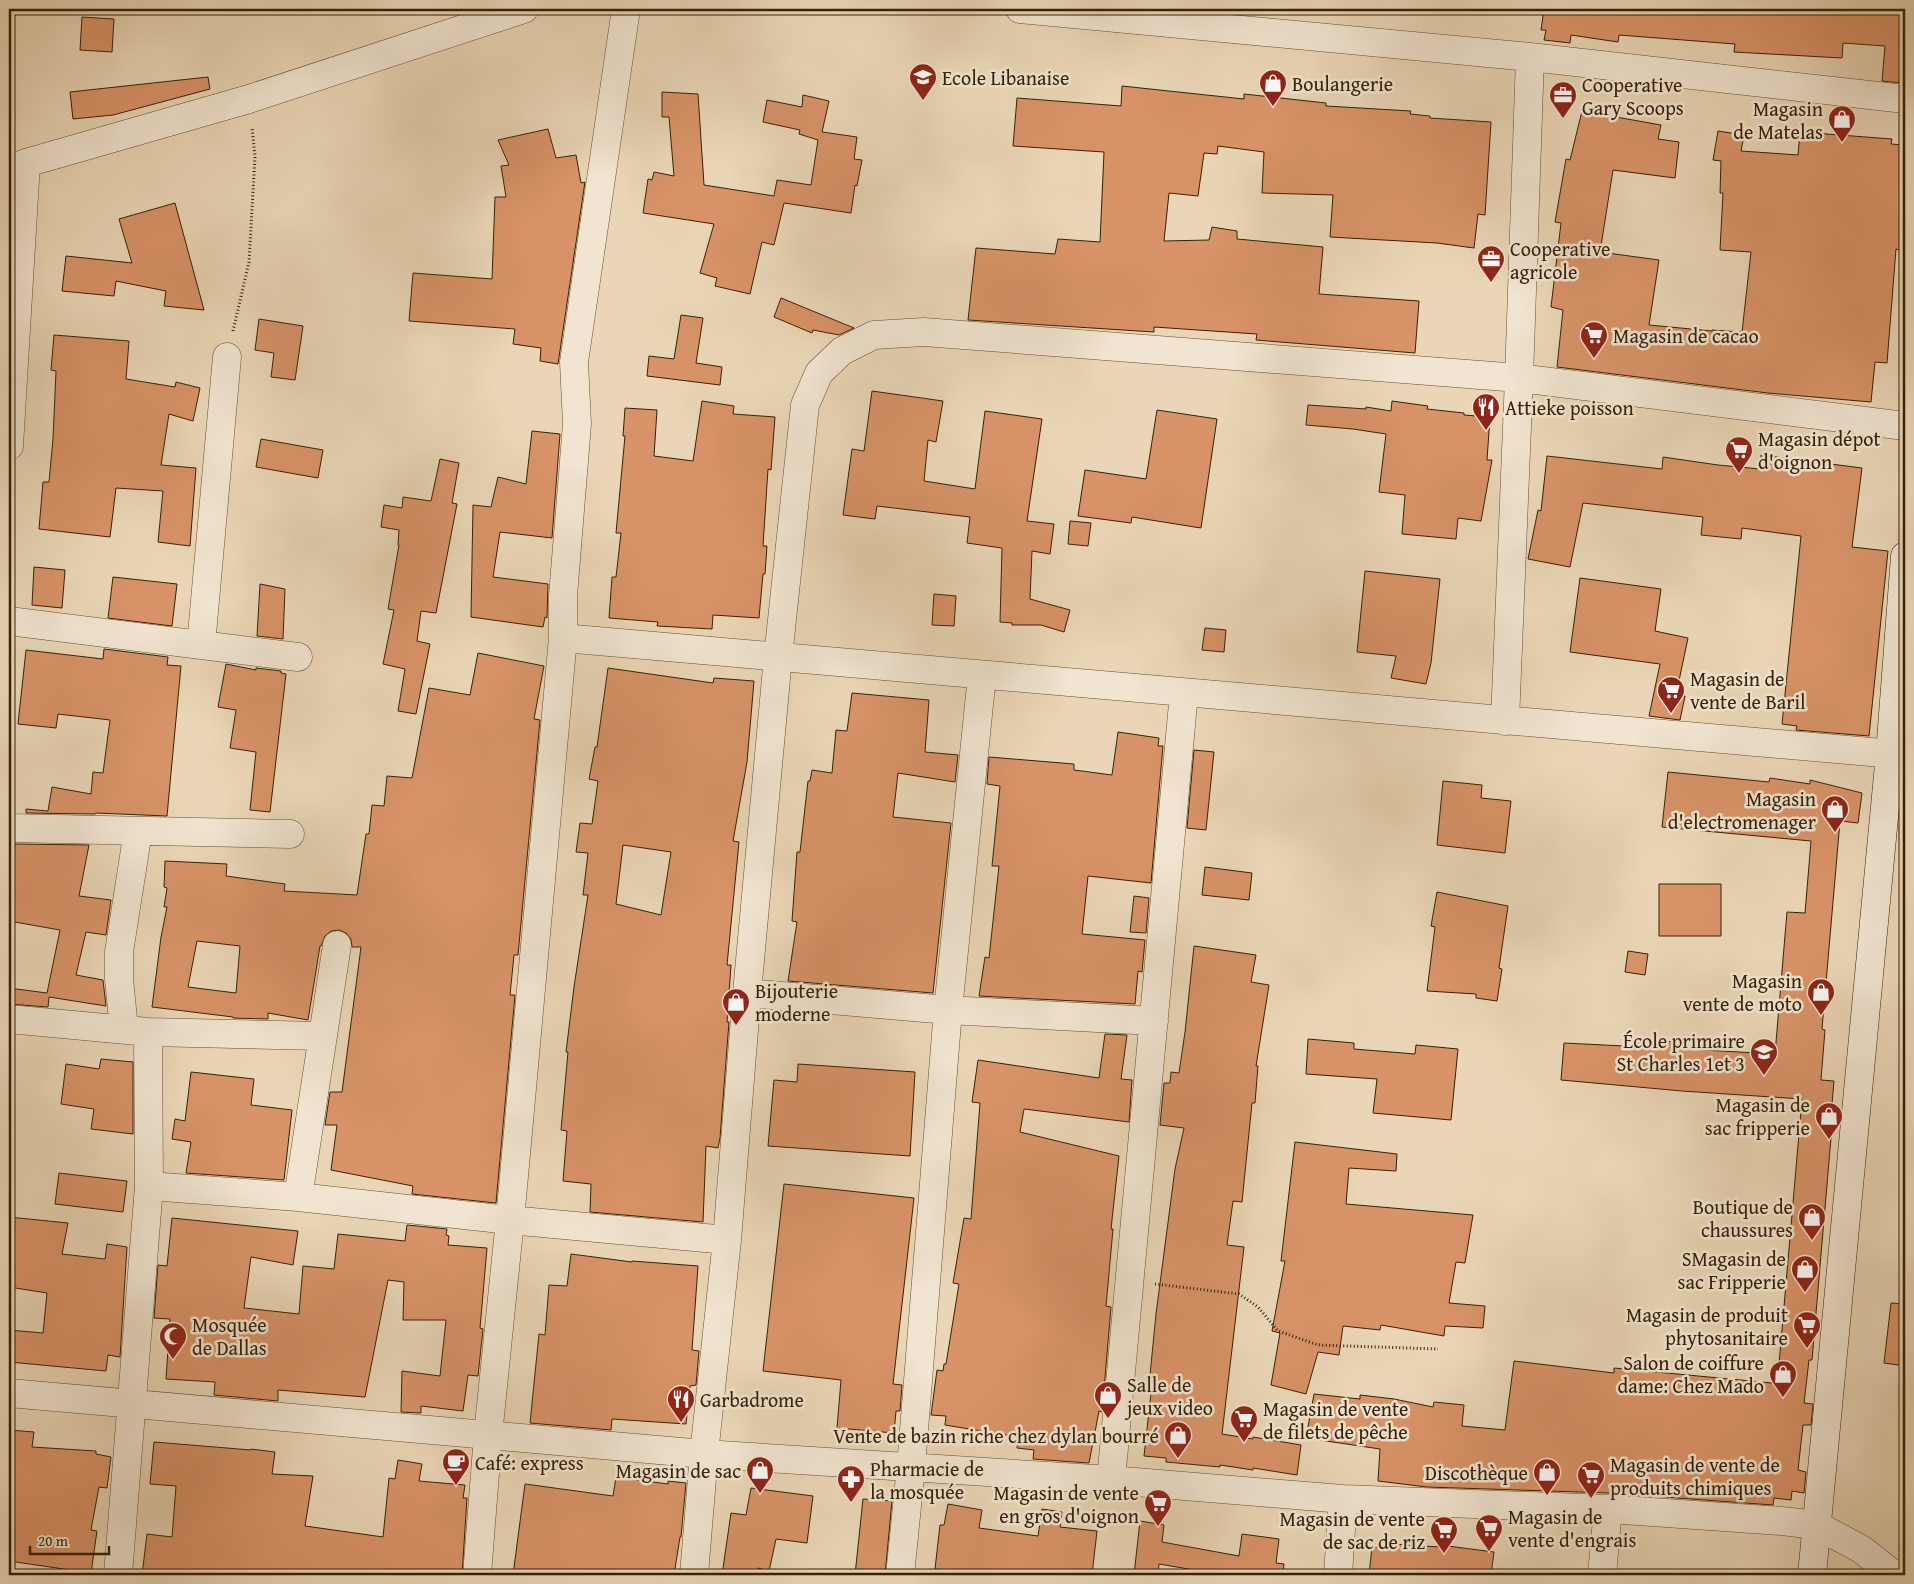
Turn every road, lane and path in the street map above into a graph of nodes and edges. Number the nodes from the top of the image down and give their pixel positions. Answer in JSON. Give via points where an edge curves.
{"nodes":[{"id":1,"x":524,"y":9,"type":"edge"},
{"id":2,"x":626,"y":9,"type":"edge"},
{"id":3,"x":1020,"y":9,"type":"edge"},
{"id":4,"x":1530,"y":57,"type":"junction"},
{"id":5,"x":249,"y":99,"type":"junction"},
{"id":6,"x":1905,"y":99,"type":"edge"},
{"id":7,"x":17,"y":166,"type":"edge"},
{"id":8,"x":227,"y":357,"type":"joint"},
{"id":9,"x":1519,"y":378,"type":"junction"},
{"id":10,"x":1905,"y":426,"type":"edge"},
{"id":11,"x":9,"y":446,"type":"edge"},
{"id":12,"x":1905,"y":556,"type":"edge"},
{"id":13,"x":9,"y":621,"type":"edge"},
{"id":14,"x":563,"y":638,"type":"junction"},
{"id":15,"x":201,"y":645,"type":"junction"},
{"id":16,"x":298,"y":657,"type":"dead end"},
{"id":17,"x":778,"y":658,"type":"junction"},
{"id":18,"x":982,"y":675,"type":"junction"},
{"id":19,"x":1184,"y":693,"type":"junction"},
{"id":20,"x":1505,"y":721,"type":"junction"},
{"id":21,"x":1897,"y":755,"type":"edge"},
{"id":22,"x":9,"y":828,"type":"edge"},
{"id":23,"x":138,"y":831,"type":"junction"},
{"id":24,"x":290,"y":834,"type":"dead end"},
{"id":25,"x":337,"y":945,"type":"dead end"},
{"id":26,"x":747,"y":993,"type":"junction"},
{"id":27,"x":948,"y":1010,"type":"junction"},
{"id":28,"x":9,"y":1019,"type":"edge"},
{"id":29,"x":1154,"y":1021,"type":"junction"},
{"id":30,"x":136,"y":1031,"type":"junction"},
{"id":31,"x":322,"y":1036,"type":"junction"},
{"id":32,"x":149,"y":1186,"type":"junction"},
{"id":33,"x":298,"y":1197,"type":"junction"},
{"id":34,"x":510,"y":1220,"type":"junction"},
{"id":35,"x":727,"y":1240,"type":"junction"},
{"id":36,"x":1130,"y":1282,"type":"junction"},
{"id":37,"x":1438,"y":1349,"type":"dead end"},
{"id":38,"x":9,"y":1393,"type":"edge"},
{"id":39,"x":132,"y":1404,"type":"junction"},
{"id":40,"x":488,"y":1435,"type":"junction"},
{"id":41,"x":704,"y":1454,"type":"junction"},
{"id":42,"x":911,"y":1466,"type":"junction"},
{"id":43,"x":1111,"y":1480,"type":"junction"},
{"id":44,"x":1343,"y":1499,"type":"junction"},
{"id":45,"x":1608,"y":1509,"type":"junction"},
{"id":46,"x":1816,"y":1525,"type":"junction"},
{"id":47,"x":118,"y":1575,"type":"edge"},
{"id":48,"x":477,"y":1575,"type":"edge"},
{"id":49,"x":694,"y":1575,"type":"edge"},
{"id":50,"x":900,"y":1575,"type":"edge"},
{"id":51,"x":1338,"y":1575,"type":"edge"},
{"id":52,"x":1602,"y":1575,"type":"edge"},
{"id":53,"x":1812,"y":1575,"type":"edge"},
{"id":54,"x":1894,"y":1575,"type":"edge"}],
"edges":[{"from":1,"to":5,"type":"street"},
{"from":2,"to":14,"type":"street","via":[[574,362],[577,424],[563,596]]},
{"from":3,"to":4,"type":"street"},
{"from":4,"to":6,"type":"street"},
{"from":4,"to":9,"type":"street"},
{"from":5,"to":7,"type":"street"},
{"from":5,"to":8,"type":"path","via":[[255,157],[249,262]]},
{"from":7,"to":11,"type":"street"},
{"from":8,"to":15,"type":"street"},
{"from":9,"to":10,"type":"street"},
{"from":9,"to":17,"type":"street","via":[[924,332],[874,335],[842,351],[819,373],[805,404]]},
{"from":9,"to":20,"type":"street"},
{"from":12,"to":21,"type":"street"},
{"from":13,"to":15,"type":"street"},
{"from":14,"to":17,"type":"street"},
{"from":14,"to":34,"type":"street"},
{"from":15,"to":16,"type":"street"},
{"from":17,"to":18,"type":"street"},
{"from":17,"to":26,"type":"street"},
{"from":18,"to":19,"type":"street"},
{"from":18,"to":27,"type":"street"},
{"from":19,"to":20,"type":"street"},
{"from":19,"to":29,"type":"street"},
{"from":20,"to":21,"type":"street"},
{"from":21,"to":46,"type":"street"},
{"from":22,"to":23,"type":"street"},
{"from":23,"to":24,"type":"street"},
{"from":23,"to":30,"type":"street","via":[[119,952],[119,979]]},
{"from":25,"to":31,"type":"street"},
{"from":26,"to":27,"type":"street"},
{"from":26,"to":35,"type":"street"},
{"from":27,"to":29,"type":"street"},
{"from":27,"to":42,"type":"street"},
{"from":28,"to":30,"type":"street"},
{"from":29,"to":36,"type":"street"},
{"from":30,"to":31,"type":"street"},
{"from":30,"to":32,"type":"street"},
{"from":31,"to":33,"type":"street"},
{"from":32,"to":33,"type":"street"},
{"from":32,"to":39,"type":"street"},
{"from":33,"to":34,"type":"street"},
{"from":34,"to":35,"type":"street"},
{"from":34,"to":40,"type":"street"},
{"from":35,"to":41,"type":"street"},
{"from":36,"to":37,"type":"path","via":[[1239,1294],[1258,1307],[1278,1331],[1318,1345]]},
{"from":36,"to":43,"type":"street"},
{"from":38,"to":39,"type":"street"},
{"from":39,"to":40,"type":"street"},
{"from":39,"to":47,"type":"street"},
{"from":40,"to":41,"type":"street"},
{"from":40,"to":48,"type":"street"},
{"from":41,"to":42,"type":"street"},
{"from":41,"to":49,"type":"street"},
{"from":42,"to":43,"type":"street"},
{"from":42,"to":50,"type":"street"},
{"from":43,"to":44,"type":"street"},
{"from":44,"to":45,"type":"street"},
{"from":44,"to":51,"type":"street"},
{"from":45,"to":46,"type":"street"},
{"from":45,"to":52,"type":"street"},
{"from":46,"to":53,"type":"street"},
{"from":46,"to":54,"type":"street","via":[[1861,1550]]}]}
